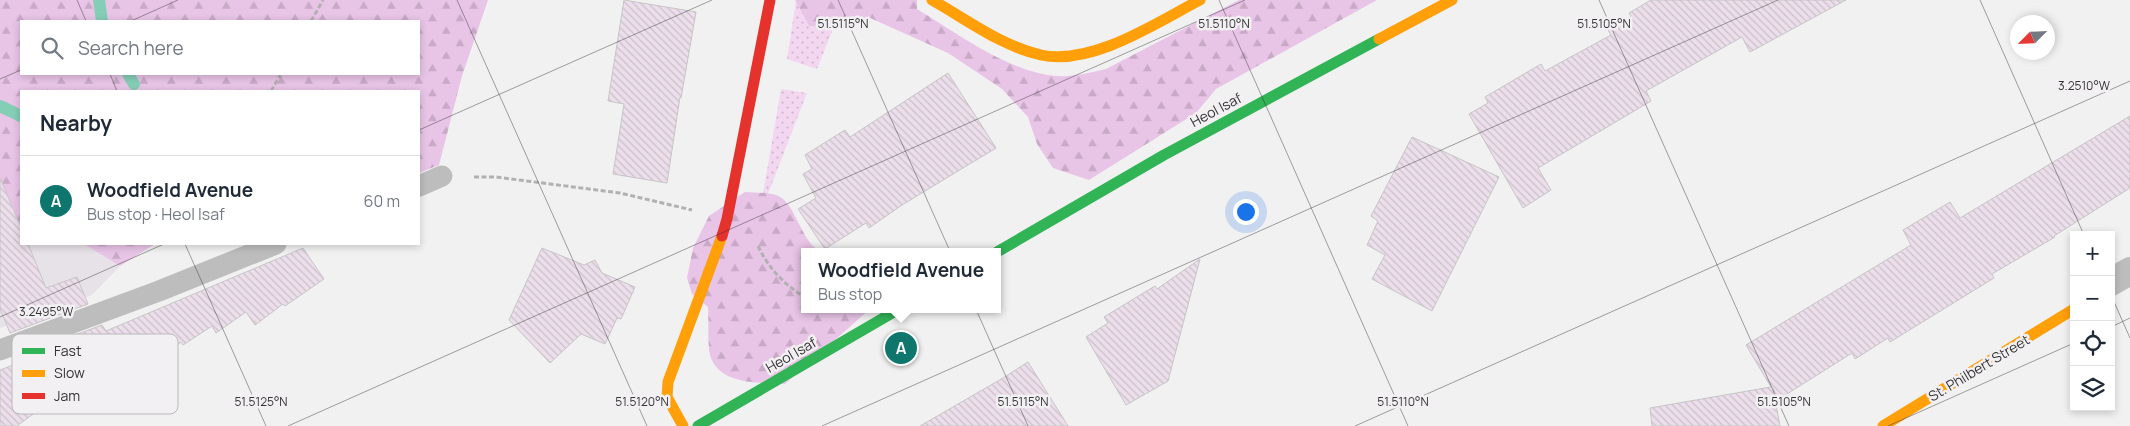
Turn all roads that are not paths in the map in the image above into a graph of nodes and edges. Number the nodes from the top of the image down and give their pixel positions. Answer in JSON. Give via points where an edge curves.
{"nodes":[{"id":1,"x":770,"y":0,"type":"edge"},
{"id":2,"x":932,"y":0,"type":"edge"},
{"id":3,"x":1200,"y":0,"type":"edge"},
{"id":4,"x":1452,"y":0,"type":"edge"},
{"id":5,"x":442,"y":176,"type":"road end"},
{"id":6,"x":420,"y":186,"type":"edge"},
{"id":7,"x":274,"y":245,"type":"edge"},
{"id":8,"x":1001,"y":250,"type":"edge"},
{"id":9,"x":2130,"y":271,"type":"edge"},
{"id":10,"x":2115,"y":280,"type":"edge"},
{"id":11,"x":2070,"y":311,"type":"edge"},
{"id":12,"x":892,"y":313,"type":"edge"},
{"id":13,"x":43,"y":334,"type":"edge"},
{"id":14,"x":12,"y":346,"type":"edge"},
{"id":15,"x":0,"y":350,"type":"edge"},
{"id":16,"x":683,"y":426,"type":"edge"},
{"id":17,"x":698,"y":426,"type":"edge"},
{"id":18,"x":1883,"y":426,"type":"edge"}],
"edges":[{"from":1,"to":16,"type":"street","via":[[727,219],[668,382],[667,397]]},
{"from":2,"to":3,"type":"street","via":[[1016,47],[1042,56],[1070,58],[1102,49]]},
{"from":4,"to":8,"type":"street","name":"Heol Isaf","via":[[1164,155]]},
{"from":5,"to":6,"type":"lane"},
{"from":7,"to":13,"type":"lane"},
{"from":9,"to":10,"type":"street"},
{"from":11,"to":18,"type":"street","name":"St. Philbert Street"},
{"from":12,"to":17,"type":"street","name":"Heol Isaf"},
{"from":14,"to":15,"type":"lane"}]}
